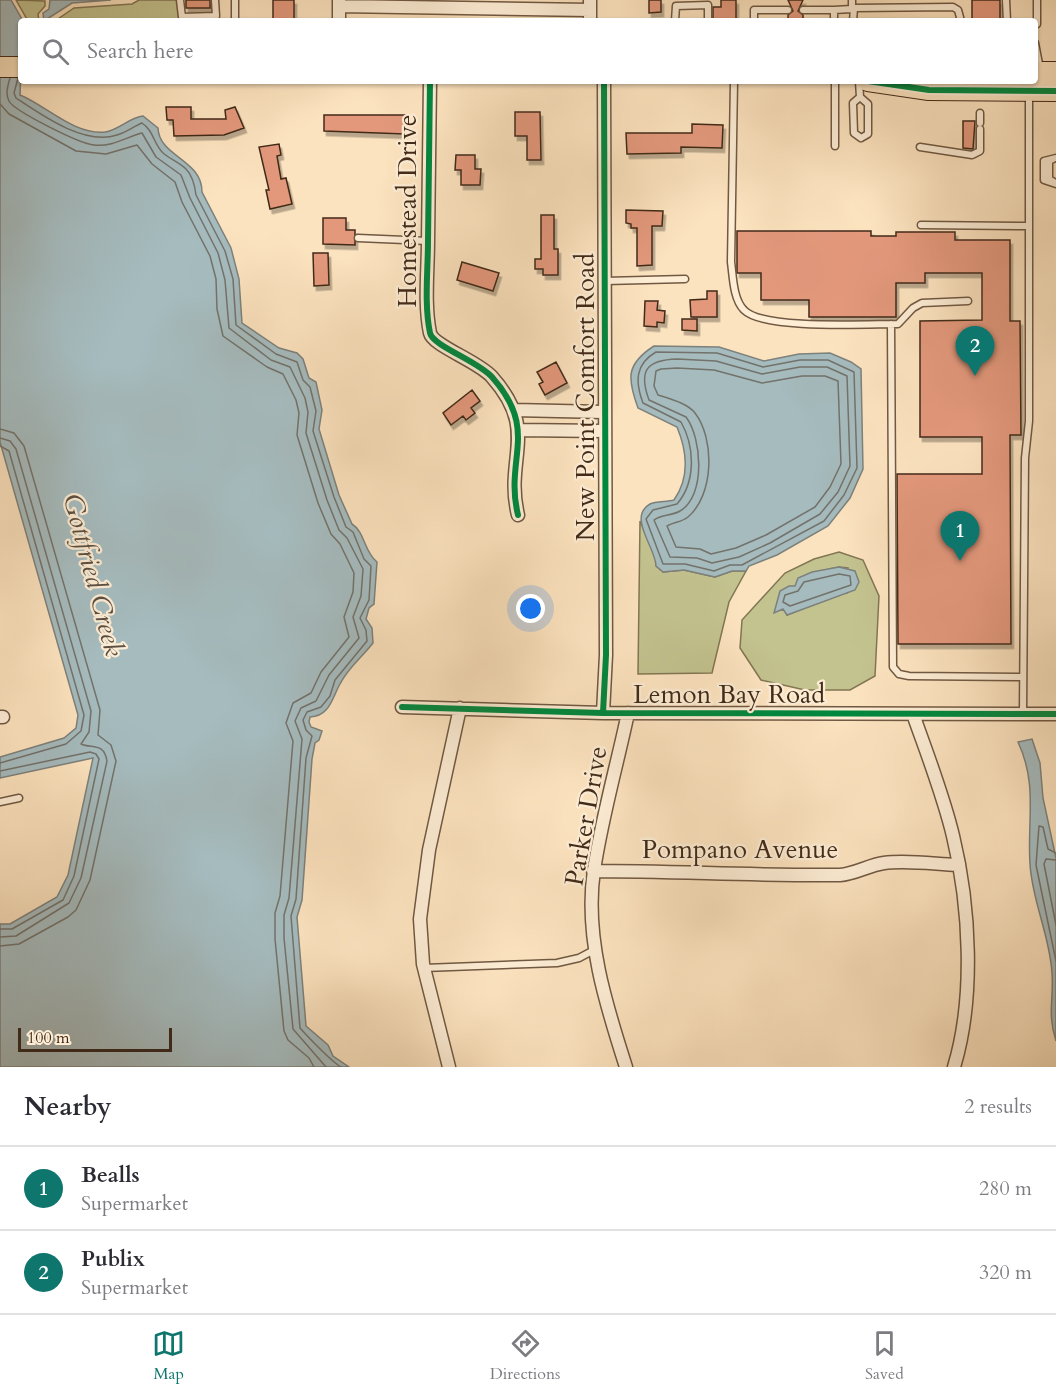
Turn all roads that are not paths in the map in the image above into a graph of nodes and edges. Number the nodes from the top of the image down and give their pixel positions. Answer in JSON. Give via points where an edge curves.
{"nodes":[{"id":1,"x":180,"y":0,"type":"edge"},
{"id":2,"x":215,"y":0,"type":"edge"},
{"id":3,"x":235,"y":0,"type":"edge"},
{"id":4,"x":852,"y":0,"type":"edge"},
{"id":5,"x":1006,"y":0,"type":"edge"},
{"id":6,"x":1037,"y":0,"type":"edge"},
{"id":7,"x":339,"y":3,"type":"edge"},
{"id":8,"x":852,"y":9,"type":"junction"},
{"id":9,"x":590,"y":10,"type":"edge"},
{"id":10,"x":834,"y":10,"type":"junction"},
{"id":11,"x":784,"y":12,"type":"dead end"},
{"id":12,"x":805,"y":12,"type":"dead end"},
{"id":13,"x":235,"y":18,"type":"edge"},
{"id":14,"x":675,"y":18,"type":"edge"},
{"id":15,"x":708,"y":18,"type":"edge"},
{"id":16,"x":754,"y":18,"type":"edge"},
{"id":17,"x":834,"y":18,"type":"edge"},
{"id":18,"x":854,"y":18,"type":"edge"},
{"id":19,"x":961,"y":18,"type":"edge"},
{"id":20,"x":1007,"y":18,"type":"edge"},
{"id":21,"x":1037,"y":18,"type":"edge"},
{"id":22,"x":0,"y":67,"type":"edge"},
{"id":23,"x":18,"y":68,"type":"edge"},
{"id":24,"x":1040,"y":77,"type":"edge"},
{"id":25,"x":430,"y":84,"type":"edge"},
{"id":26,"x":604,"y":84,"type":"edge"},
{"id":27,"x":734,"y":84,"type":"edge"},
{"id":28,"x":835,"y":84,"type":"edge"},
{"id":29,"x":980,"y":84,"type":"edge"},
{"id":30,"x":864,"y":89,"type":"edge"},
{"id":31,"x":1056,"y":91,"type":"edge"},
{"id":32,"x":980,"y":113,"type":"dead end"},
{"id":33,"x":861,"y":138,"type":"junction"},
{"id":34,"x":835,"y":146,"type":"dead end"},
{"id":35,"x":861,"y":146,"type":"dead end"},
{"id":36,"x":920,"y":147,"type":"dead end"},
{"id":37,"x":1056,"y":159,"type":"edge"},
{"id":38,"x":1056,"y":181,"type":"edge"},
{"id":39,"x":921,"y":225,"type":"dead end"},
{"id":40,"x":1029,"y":226,"type":"junction"},
{"id":41,"x":357,"y":238,"type":"dead end"},
{"id":42,"x":428,"y":242,"type":"junction"},
{"id":43,"x":685,"y":279,"type":"dead end"},
{"id":44,"x":604,"y":281,"type":"junction"},
{"id":45,"x":968,"y":301,"type":"dead end"},
{"id":46,"x":891,"y":324,"type":"junction"},
{"id":47,"x":514,"y":410,"type":"junction"},
{"id":48,"x":603,"y":412,"type":"junction"},
{"id":49,"x":519,"y":430,"type":"junction"},
{"id":50,"x":604,"y":431,"type":"junction"},
{"id":51,"x":518,"y":515,"type":"dead end"},
{"id":52,"x":1023,"y":677,"type":"junction"},
{"id":53,"x":402,"y":707,"type":"dead end"},
{"id":54,"x":460,"y":708,"type":"junction"},
{"id":55,"x":603,"y":713,"type":"junction"},
{"id":56,"x":628,"y":713,"type":"junction"},
{"id":57,"x":1023,"y":713,"type":"junction"},
{"id":58,"x":913,"y":714,"type":"junction"},
{"id":59,"x":1056,"y":714,"type":"edge"},
{"id":60,"x":19,"y":798,"type":"dead end"},
{"id":61,"x":0,"y":802,"type":"edge"},
{"id":62,"x":957,"y":865,"type":"junction"},
{"id":63,"x":593,"y":871,"type":"junction"},
{"id":64,"x":596,"y":949,"type":"junction"},
{"id":65,"x":424,"y":968,"type":"junction"},
{"id":66,"x":449,"y":1067,"type":"edge"},
{"id":67,"x":626,"y":1067,"type":"edge"},
{"id":68,"x":954,"y":1067,"type":"edge"}],
"edges":[{"from":1,"to":2,"type":"lane","via":[[182,17],[216,16]]},
{"from":3,"to":13,"type":"lane"},
{"from":4,"to":8,"type":"lane"},
{"from":5,"to":20,"type":"lane"},
{"from":6,"to":21,"type":"lane"},
{"from":7,"to":9,"type":"street"},
{"from":8,"to":10,"type":"lane"},
{"from":8,"to":18,"type":"lane"},
{"from":8,"to":19,"type":"lane","via":[[953,7]]},
{"from":10,"to":12,"type":"lane"},
{"from":10,"to":17,"type":"lane"},
{"from":11,"to":16,"type":"lane","via":[[754,10]]},
{"from":14,"to":15,"type":"lane","via":[[676,6],[708,5]]},
{"from":22,"to":23,"type":"main road"},
{"from":24,"to":31,"type":"main road"},
{"from":24,"to":40,"type":"lane"},
{"from":25,"to":42,"type":"street","name":"Homestead Drive"},
{"from":26,"to":44,"type":"street","name":"New Point Comfort Road"},
{"from":27,"to":46,"type":"lane","via":[[731,262],[741,308],[746,313],[783,323]]},
{"from":28,"to":34,"type":"lane"},
{"from":29,"to":30,"type":"main road","via":[[929,90]]},
{"from":30,"to":33,"type":"lane","via":[[868,134]]},
{"from":30,"to":33,"type":"lane","via":[[854,103],[854,134]]},
{"from":32,"to":36,"type":"lane","via":[[980,151],[972,155]]},
{"from":33,"to":35,"type":"lane"},
{"from":37,"to":38,"type":"lane","via":[[1044,161],[1044,180]]},
{"from":39,"to":40,"type":"lane"},
{"from":40,"to":52,"type":"lane"},
{"from":41,"to":42,"type":"lane"},
{"from":42,"to":47,"type":"street","name":"Homestead Drive","via":[[432,338],[489,373]]},
{"from":43,"to":44,"type":"lane"},
{"from":44,"to":48,"type":"street","name":"New Point Comfort Road"},
{"from":45,"to":46,"type":"lane","via":[[922,303],[900,323]]},
{"from":46,"to":52,"type":"lane","via":[[893,667],[899,674],[909,676]]},
{"from":47,"to":48,"type":"street"},
{"from":47,"to":49,"type":"street","name":"Homestead Drive"},
{"from":48,"to":50,"type":"street","name":"New Point Comfort Road"},
{"from":49,"to":50,"type":"street"},
{"from":49,"to":51,"type":"street","name":"Homestead Drive","via":[[513,488]]},
{"from":50,"to":55,"type":"street","name":"New Point Comfort Road"},
{"from":52,"to":57,"type":"lane"},
{"from":53,"to":54,"type":"street","name":"Lemon Bay Road"},
{"from":54,"to":55,"type":"street","name":"Lemon Bay Road"},
{"from":54,"to":65,"type":"street","via":[[422,890]]},
{"from":55,"to":56,"type":"street","name":"Lemon Bay Road"},
{"from":56,"to":58,"type":"street","name":"Lemon Bay Road"},
{"from":56,"to":63,"type":"street","name":"Parker Drive"},
{"from":57,"to":58,"type":"street","name":"Lemon Bay Road"},
{"from":57,"to":59,"type":"street","name":"Lemon Bay Road"},
{"from":58,"to":62,"type":"street","via":[[940,790]]},
{"from":60,"to":61,"type":"lane"},
{"from":62,"to":63,"type":"street","name":"Pompano Avenue","via":[[886,863],[846,874],[796,876]]},
{"from":62,"to":68,"type":"street","via":[[968,985],[963,1036]]},
{"from":63,"to":64,"type":"street","name":"Parker Drive"},
{"from":64,"to":65,"type":"lane","via":[[557,963]]},
{"from":64,"to":67,"type":"street","name":"Parker Drive","via":[[610,1018]]},
{"from":65,"to":66,"type":"street"}]}
